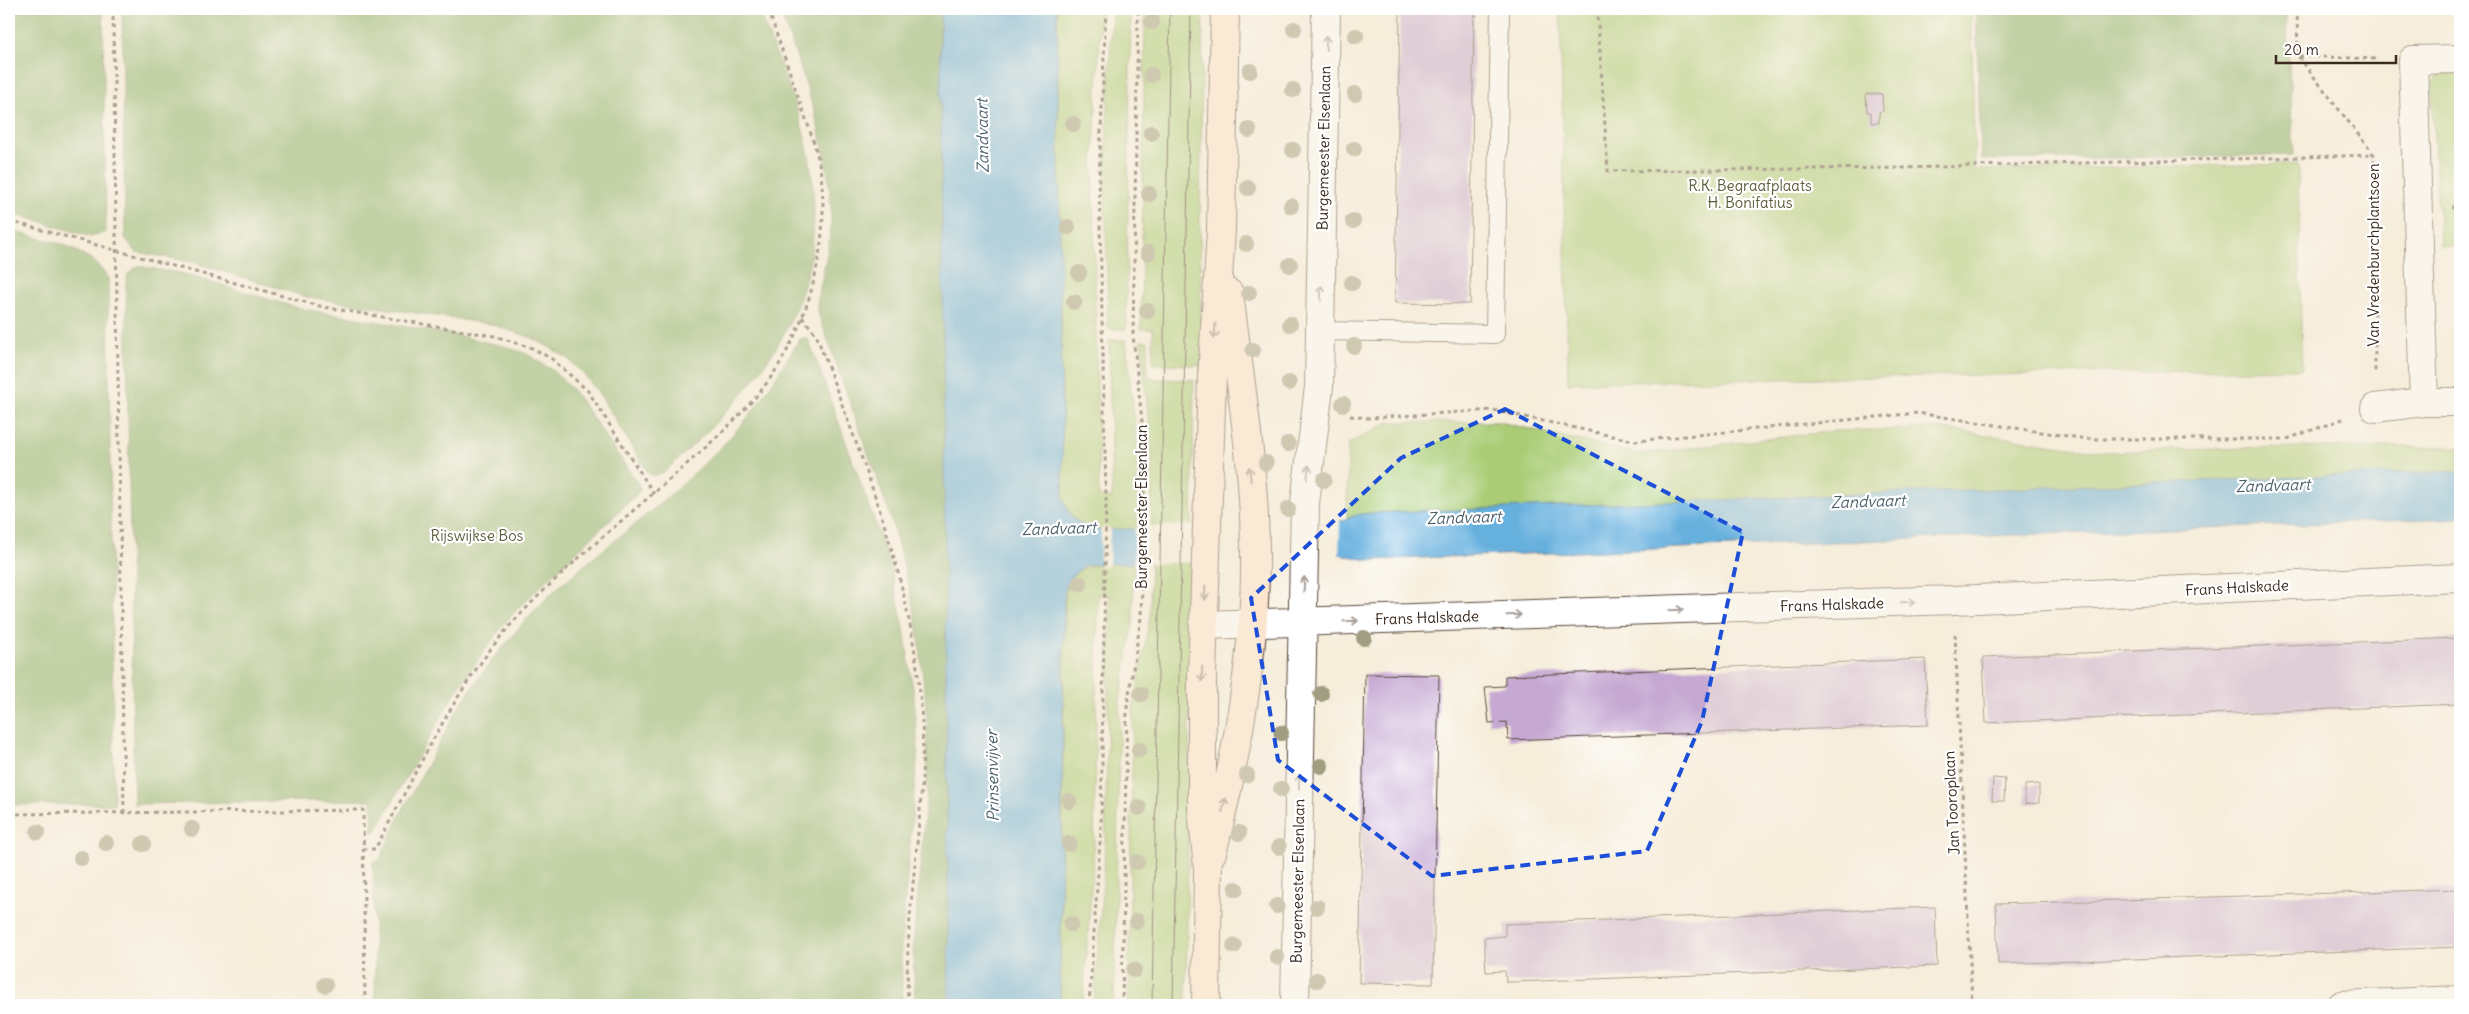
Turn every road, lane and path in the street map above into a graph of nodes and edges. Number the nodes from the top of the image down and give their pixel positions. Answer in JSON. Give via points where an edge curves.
{"nodes":[{"id":1,"x":113,"y":9,"type":"edge"},
{"id":2,"x":768,"y":9,"type":"edge"},
{"id":3,"x":1106,"y":9,"type":"edge"},
{"id":4,"x":1138,"y":9,"type":"edge"},
{"id":5,"x":1224,"y":9,"type":"edge"},
{"id":6,"x":1326,"y":9,"type":"edge"},
{"id":7,"x":1500,"y":9,"type":"edge"},
{"id":8,"x":1596,"y":9,"type":"edge"},
{"id":9,"x":2296,"y":9,"type":"edge"},
{"id":10,"x":2298,"y":56,"type":"junction"},
{"id":11,"x":2460,"y":59,"type":"edge"},
{"id":12,"x":2413,"y":60,"type":"junction"},
{"id":13,"x":2374,"y":155,"type":"junction"},
{"id":14,"x":9,"y":221,"type":"edge"},
{"id":15,"x":1222,"y":230,"type":"junction"},
{"id":16,"x":116,"y":252,"type":"junction"},
{"id":17,"x":802,"y":317,"type":"junction"},
{"id":18,"x":1320,"y":331,"type":"junction"},
{"id":19,"x":2424,"y":402,"type":"junction"},
{"id":20,"x":2460,"y":402,"type":"edge"},
{"id":21,"x":2375,"y":408,"type":"junction"},
{"id":22,"x":1317,"y":413,"type":"junction"},
{"id":23,"x":654,"y":494,"type":"junction"},
{"id":24,"x":2460,"y":578,"type":"edge"},
{"id":25,"x":1954,"y":600,"type":"junction"},
{"id":26,"x":1302,"y":623,"type":"junction"},
{"id":27,"x":1252,"y":624,"type":"junction"},
{"id":28,"x":1204,"y":625,"type":"junction"},
{"id":29,"x":124,"y":813,"type":"junction"},
{"id":30,"x":9,"y":814,"type":"edge"},
{"id":31,"x":363,"y":849,"type":"junction"},
{"id":32,"x":1208,"y":869,"type":"junction"},
{"id":33,"x":2460,"y":1000,"type":"edge"},
{"id":34,"x":365,"y":1005,"type":"edge"},
{"id":35,"x":908,"y":1005,"type":"edge"},
{"id":36,"x":1089,"y":1005,"type":"edge"},
{"id":37,"x":1122,"y":1005,"type":"edge"},
{"id":38,"x":1206,"y":1005,"type":"edge"},
{"id":39,"x":1295,"y":1005,"type":"edge"},
{"id":40,"x":1972,"y":1005,"type":"edge"},
{"id":41,"x":2342,"y":1005,"type":"edge"}],
"edges":[{"from":1,"to":16,"type":"path"},
{"from":2,"to":17,"type":"path","via":[[813,142],[823,191],[816,270]]},
{"from":3,"to":36,"type":"path","via":[[1099,178],[1106,497],[1101,829]]},
{"from":4,"to":37,"type":"path","name":"Burgemeester Elsenlaan","via":[[1133,335],[1144,440],[1144,526],[1141,618],[1126,707]]},
{"from":5,"to":15,"type":"main road"},
{"from":18,"to":6,"type":"street","name":"Burgemeester Elsenlaan","one_way":true},
{"from":7,"to":18,"type":"lane","via":[[1495,334]]},
{"from":8,"to":13,"type":"path","via":[[1608,171],[1904,168]]},
{"from":9,"to":10,"type":"path"},
{"from":10,"to":12,"type":"path"},
{"from":10,"to":13,"type":"path","name":"Van Vredenburchplantsoen"},
{"from":11,"to":12,"type":"street"},
{"from":12,"to":19,"type":"street"},
{"from":13,"to":21,"type":"path","name":"Van Vredenburchplantsoen"},
{"from":14,"to":16,"type":"path"},
{"from":27,"to":15,"type":"main road","one_way":true,"via":[[1255,523]]},
{"from":15,"to":28,"type":"main road","one_way":true,"via":[[1212,377]]},
{"from":16,"to":23,"type":"path","via":[[323,307],[494,336],[532,348],[552,359],[588,391]]},
{"from":16,"to":29,"type":"path"},
{"from":17,"to":23,"type":"path","via":[[769,379],[752,400],[710,444]]},
{"from":17,"to":35,"type":"path","via":[[816,334],[884,518],[914,639],[922,758],[921,813],[909,922]]},
{"from":18,"to":22,"type":"street","name":"Burgemeester Elsenlaan"},
{"from":19,"to":20,"type":"street"},
{"from":19,"to":21,"type":"street"},
{"from":21,"to":22,"type":"path","via":[[2287,439],[2087,439],[1917,413],[1635,441],[1493,410],[1369,418]]},
{"from":26,"to":22,"type":"street","name":"Burgemeester Elsenlaan","one_way":true,"via":[[1304,521]]},
{"from":23,"to":31,"type":"path","via":[[549,587],[489,651],[375,849]]},
{"from":24,"to":25,"type":"street","name":"Frans Halskade"},
{"from":26,"to":25,"type":"street","name":"Frans Halskade","one_way":true},
{"from":25,"to":40,"type":"path","name":"Jan Tooroplaan"},
{"from":26,"to":27,"type":"street","name":"Frans Halskade"},
{"from":39,"to":26,"type":"street","name":"Burgemeester Elsenlaan","one_way":true},
{"from":27,"to":28,"type":"street","name":"Frans Halskade"},
{"from":32,"to":27,"type":"main road","one_way":true,"via":[[1228,789]]},
{"from":28,"to":32,"type":"main road","one_way":true,"via":[[1201,786]]},
{"from":29,"to":30,"type":"path"},
{"from":29,"to":31,"type":"path","via":[[363,810]]},
{"from":31,"to":34,"type":"path"},
{"from":32,"to":38,"type":"main road"},
{"from":33,"to":41,"type":"street"}]}
